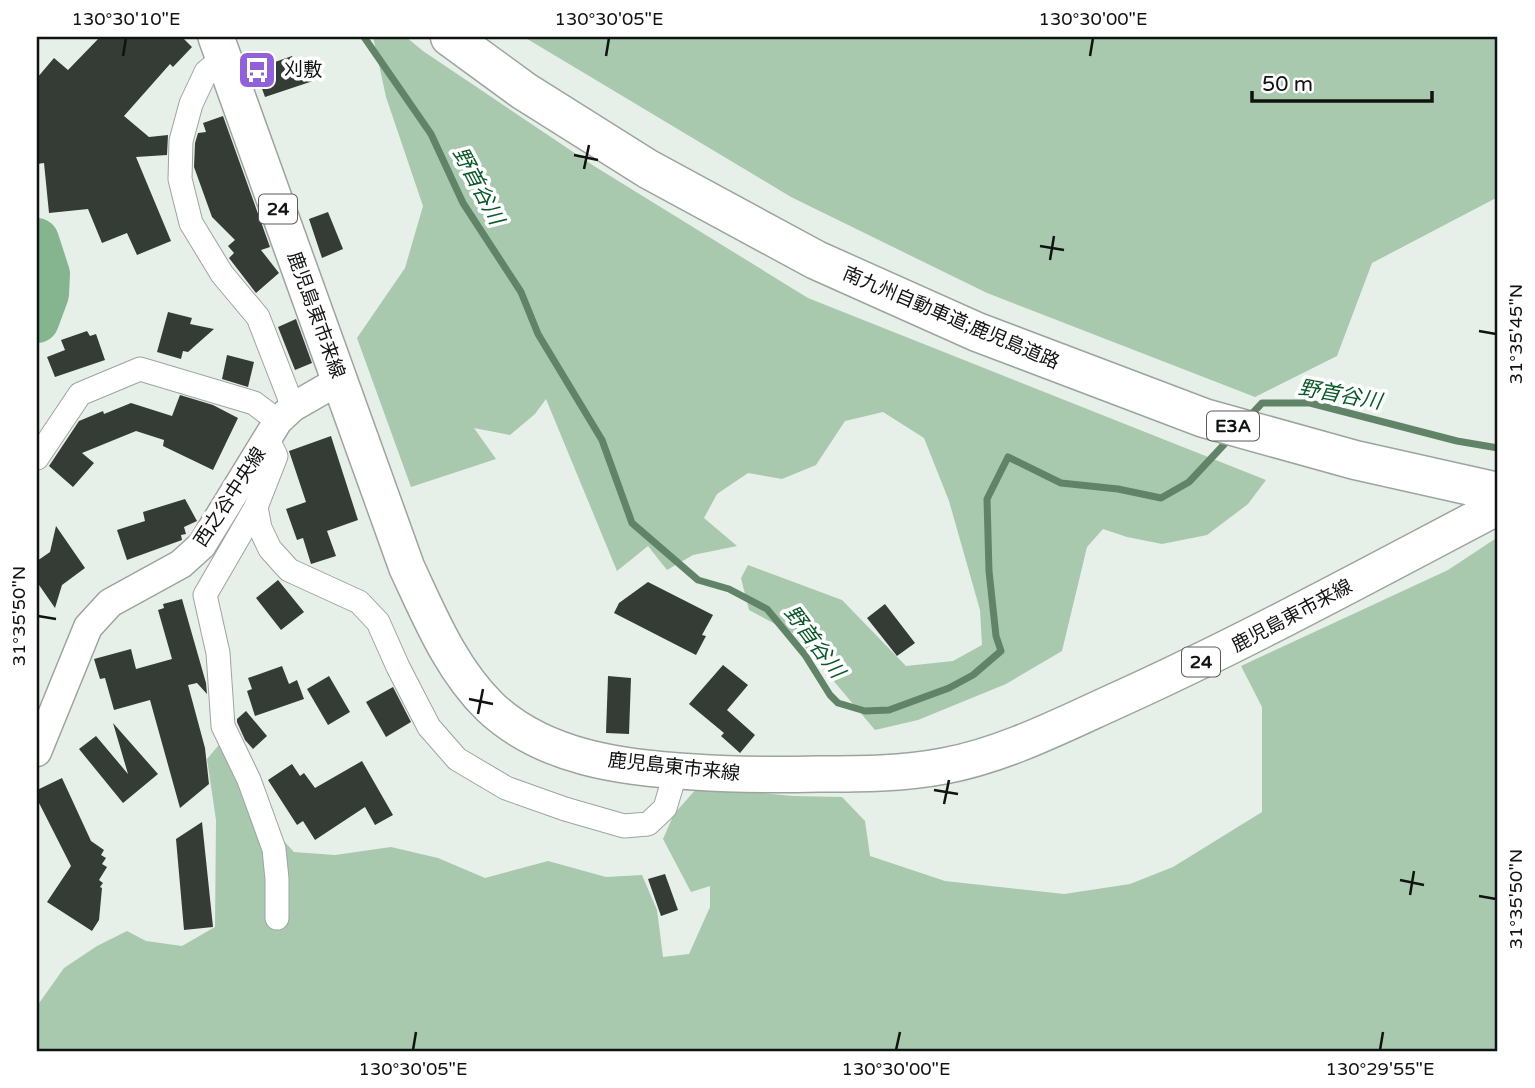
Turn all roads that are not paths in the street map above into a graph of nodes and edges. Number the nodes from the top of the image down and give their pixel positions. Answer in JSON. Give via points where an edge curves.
{"nodes":[{"id":1,"x":450,"y":37,"type":"edge"},
{"id":2,"x":220,"y":48,"type":"edge"},
{"id":3,"x":340,"y":380,"type":"junction"},
{"id":4,"x":279,"y":422,"type":"junction"},
{"id":5,"x":37,"y":458,"type":"edge"},
{"id":6,"x":1498,"y":492,"type":"edge"},
{"id":7,"x":256,"y":507,"type":"junction"},
{"id":8,"x":1498,"y":508,"type":"edge"},
{"id":9,"x":37,"y":752,"type":"edge"},
{"id":10,"x":676,"y":771,"type":"junction"},
{"id":11,"x":277,"y":918,"type":"dead end"}],
"edges":[{"from":1,"to":6,"type":"highway","name":"南九州自動車道;鹿児島道路","number":"E3A","via":[[524,92],[648,169],[816,260],[977,332],[1204,418],[1356,460]]},
{"from":2,"to":3,"type":"main road","name":"鹿児島東市来線","number":"24"},
{"from":2,"to":4,"type":"street","via":[[191,104],[181,141],[180,179],[191,223],[222,274],[258,317]]},
{"from":3,"to":4,"type":"street","name":"西之谷中央線"},
{"from":3,"to":10,"type":"main road","name":"鹿児島東市来線","number":"24","via":[[407,568],[460,673],[491,708],[527,736],[573,754]]},
{"from":4,"to":5,"type":"street","via":[[254,403],[140,369],[80,394]]},
{"from":4,"to":7,"type":"street","via":[[276,456]]},
{"from":4,"to":9,"type":"street","name":"西之谷中央線","via":[[202,545],[181,564],[110,603],[88,627]]},
{"from":7,"to":10,"type":"street","via":[[270,549],[289,570],[359,602],[378,622],[429,727],[457,759],[506,788],[624,826],[648,824],[665,808]]},
{"from":7,"to":11,"type":"street","via":[[205,595],[218,653],[223,726],[274,849]]},
{"from":8,"to":10,"type":"main road","name":"鹿児島東市来線","number":"24","via":[[1225,651],[995,753],[888,774]]}]}
